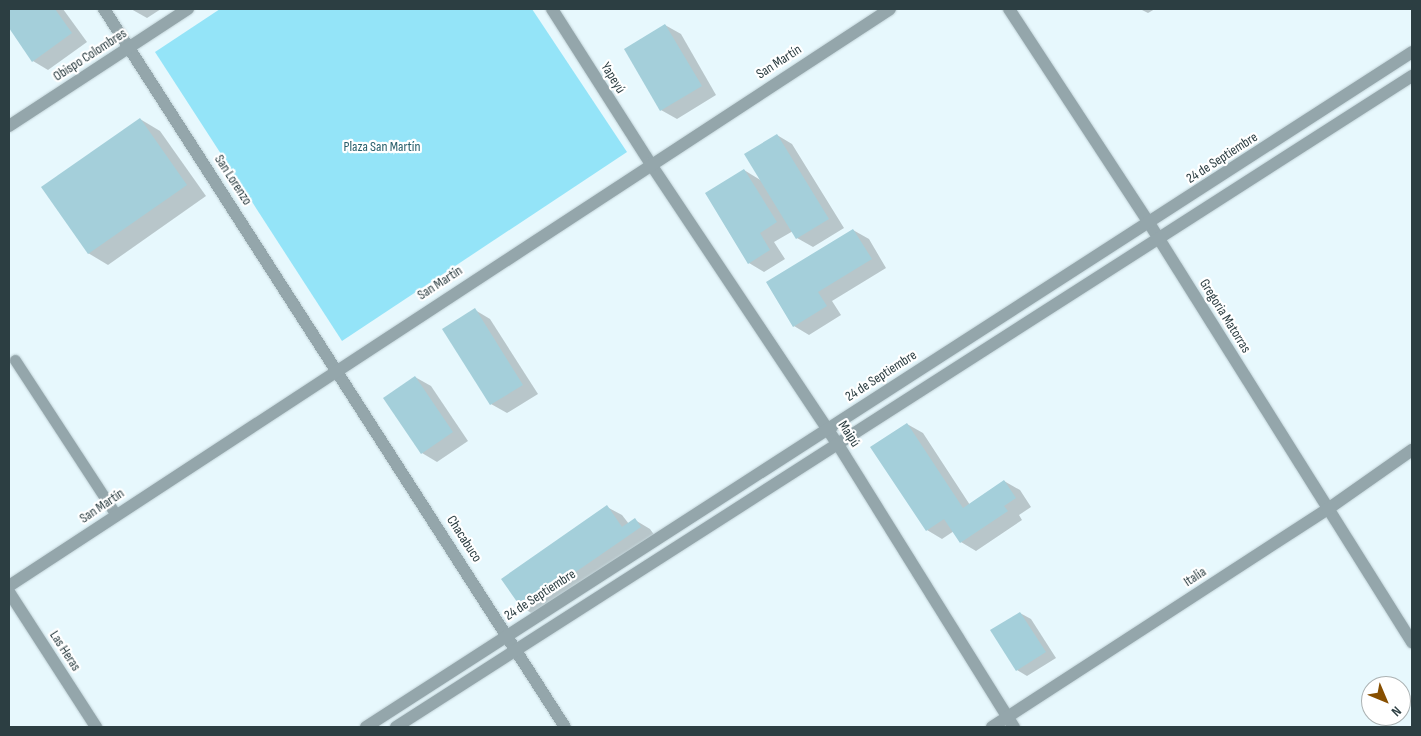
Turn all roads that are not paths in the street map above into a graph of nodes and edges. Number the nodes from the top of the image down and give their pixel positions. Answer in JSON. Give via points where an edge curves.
{"nodes":[{"id":1,"x":104,"y":9,"type":"edge"},
{"id":2,"x":188,"y":9,"type":"edge"},
{"id":3,"x":552,"y":9,"type":"edge"},
{"id":4,"x":890,"y":9,"type":"edge"},
{"id":5,"x":1009,"y":9,"type":"edge"},
{"id":6,"x":129,"y":47,"type":"junction"},
{"id":7,"x":1412,"y":52,"type":"edge"},
{"id":8,"x":1412,"y":76,"type":"edge"},
{"id":9,"x":9,"y":126,"type":"edge"},
{"id":10,"x":650,"y":163,"type":"junction"},
{"id":11,"x":1149,"y":223,"type":"junction"},
{"id":12,"x":1160,"y":240,"type":"junction"},
{"id":13,"x":15,"y":360,"type":"dead end"},
{"id":14,"x":336,"y":368,"type":"junction"},
{"id":15,"x":827,"y":428,"type":"junction"},
{"id":16,"x":837,"y":443,"type":"junction"},
{"id":17,"x":1412,"y":450,"type":"edge"},
{"id":18,"x":1328,"y":509,"type":"junction"},
{"id":19,"x":116,"y":515,"type":"junction"},
{"id":20,"x":9,"y":586,"type":"edge"},
{"id":21,"x":9,"y":592,"type":"edge"},
{"id":22,"x":506,"y":634,"type":"junction"},
{"id":23,"x":1412,"y":642,"type":"edge"},
{"id":24,"x":516,"y":648,"type":"junction"},
{"id":25,"x":1011,"y":722,"type":"edge"},
{"id":26,"x":96,"y":727,"type":"edge"},
{"id":27,"x":366,"y":727,"type":"edge"},
{"id":28,"x":396,"y":727,"type":"edge"},
{"id":29,"x":565,"y":727,"type":"edge"},
{"id":30,"x":992,"y":727,"type":"edge"}],
"edges":[{"from":1,"to":6,"type":"street","name":"San Lorenzo"},
{"from":2,"to":6,"type":"street","name":"Obispo Colombres"},
{"from":3,"to":10,"type":"street","name":"Yapeyú"},
{"from":4,"to":10,"type":"street","name":"San Martín"},
{"from":5,"to":11,"type":"street","name":"Gregoria Matorras"},
{"from":6,"to":9,"type":"street","name":"Obispo Colombres"},
{"from":6,"to":14,"type":"street","name":"San Lorenzo"},
{"from":7,"to":11,"type":"street","name":"24 de Septiembre"},
{"from":8,"to":12,"type":"street"},
{"from":10,"to":14,"type":"street","name":"San Martín"},
{"from":10,"to":15,"type":"street","name":"Maipú"},
{"from":11,"to":12,"type":"street","name":"Gregoria Matorras"},
{"from":11,"to":15,"type":"street","name":"24 de Septiembre"},
{"from":12,"to":16,"type":"street"},
{"from":12,"to":18,"type":"street","name":"Gregoria Matorras"},
{"from":13,"to":19,"type":"lane"},
{"from":14,"to":19,"type":"street","name":"San Martín"},
{"from":14,"to":22,"type":"street","name":"Chacabuco"},
{"from":15,"to":16,"type":"street","name":"Maipú"},
{"from":15,"to":22,"type":"street","name":"24 de Septiembre"},
{"from":16,"to":24,"type":"street"},
{"from":16,"to":25,"type":"street","name":"Maipú"},
{"from":17,"to":18,"type":"street","name":"Italia"},
{"from":18,"to":23,"type":"street","name":"Gregoria Matorras"},
{"from":18,"to":25,"type":"street","name":"Italia"},
{"from":19,"to":20,"type":"street","name":"San Martín"},
{"from":21,"to":26,"type":"street","name":"Las Heras"},
{"from":22,"to":24,"type":"street","name":"Chacabuco"},
{"from":22,"to":27,"type":"street","name":"24 de Septiembre"},
{"from":24,"to":28,"type":"street"},
{"from":24,"to":29,"type":"street","name":"Chacabuco"},
{"from":25,"to":30,"type":"street","name":"Italia"}]}
